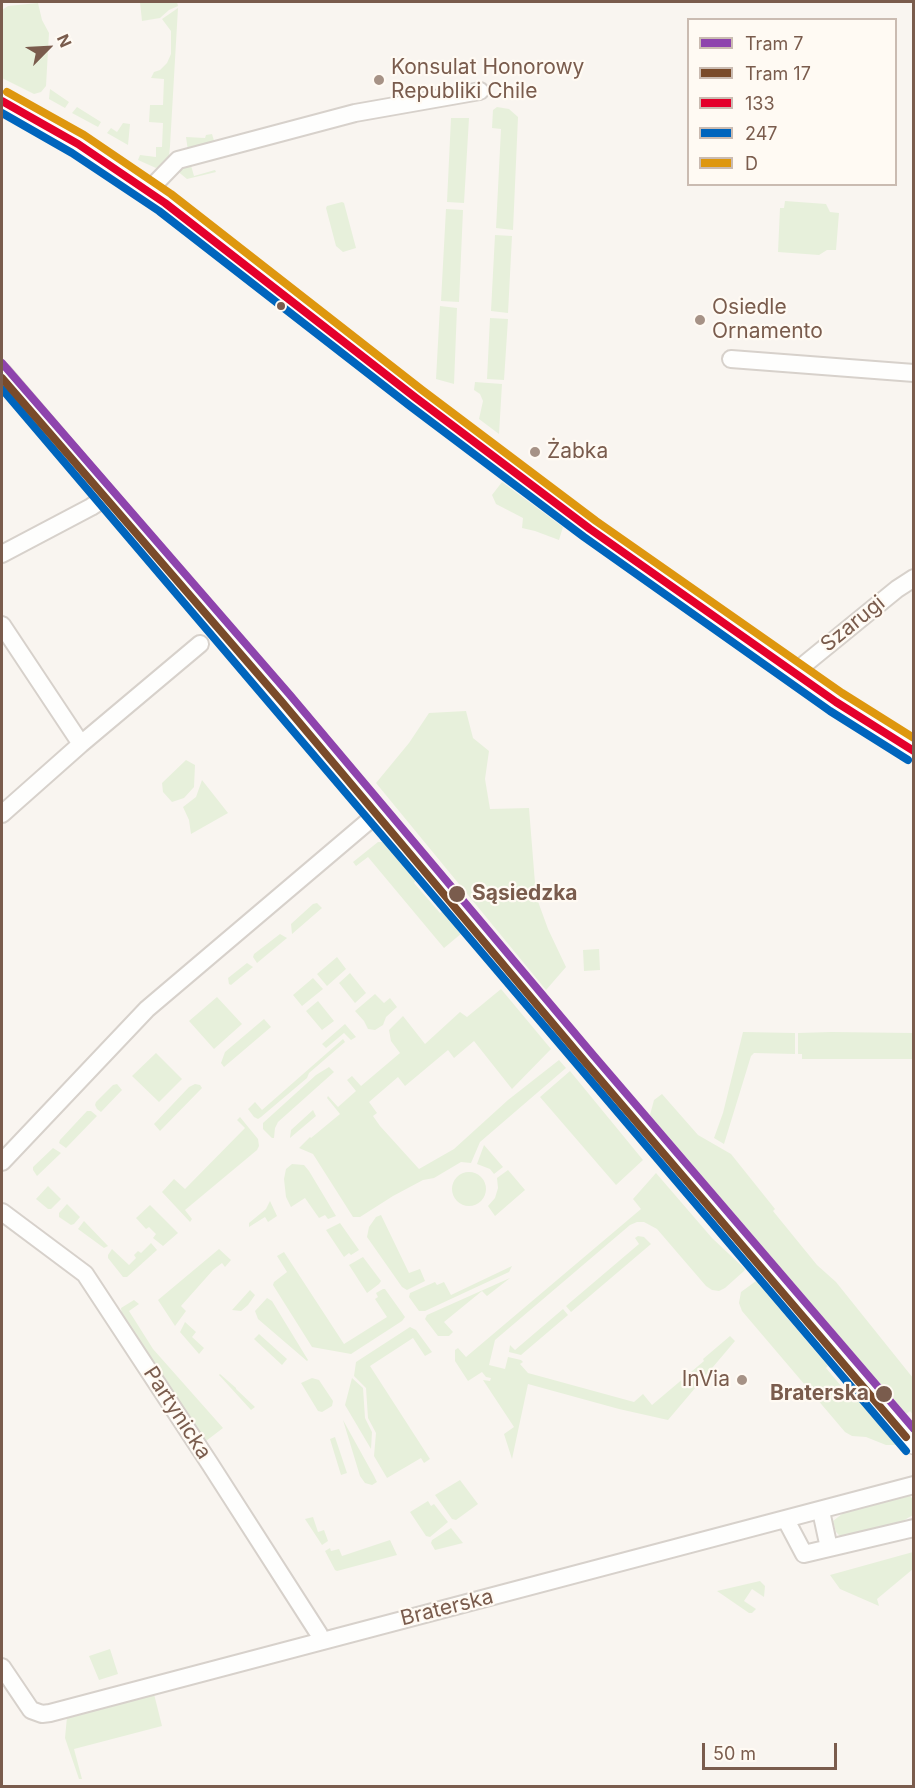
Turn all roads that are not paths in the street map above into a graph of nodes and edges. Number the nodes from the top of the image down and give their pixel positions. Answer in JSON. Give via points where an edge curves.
{"nodes":[{"id":1,"x":480,"y":91,"type":"dead end"},
{"id":2,"x":2,"y":101,"type":"edge"},
{"id":3,"x":148,"y":191,"type":"junction"},
{"id":4,"x":731,"y":359,"type":"dead end"},
{"id":5,"x":2,"y":373,"type":"edge"},
{"id":6,"x":914,"y":373,"type":"edge"},
{"id":7,"x":108,"y":496,"type":"junction"},
{"id":8,"x":2,"y":554,"type":"edge"},
{"id":9,"x":914,"y":578,"type":"edge"},
{"id":10,"x":2,"y":626,"type":"edge"},
{"id":11,"x":200,"y":644,"type":"dead end"},
{"id":12,"x":797,"y":675,"type":"junction"},
{"id":13,"x":81,"y":744,"type":"junction"},
{"id":14,"x":914,"y":751,"type":"edge"},
{"id":15,"x":378,"y":813,"type":"junction"},
{"id":16,"x":2,"y":814,"type":"edge"},
{"id":17,"x":2,"y":1162,"type":"edge"},
{"id":18,"x":2,"y":1212,"type":"edge"},
{"id":19,"x":914,"y":1444,"type":"edge"},
{"id":20,"x":914,"y":1485,"type":"edge"},
{"id":21,"x":822,"y":1510,"type":"junction"},
{"id":22,"x":786,"y":1520,"type":"junction"},
{"id":23,"x":914,"y":1528,"type":"edge"},
{"id":24,"x":829,"y":1548,"type":"junction"},
{"id":25,"x":320,"y":1641,"type":"junction"},
{"id":26,"x":2,"y":1667,"type":"edge"}],
"edges":[{"from":1,"to":3,"type":"street","via":[[355,112],[178,160]]},
{"from":2,"to":3,"type":"street","via":[[78,144]]},
{"from":3,"to":12,"type":"street","via":[[590,529]]},
{"from":4,"to":6,"type":"street"},
{"from":5,"to":7,"type":"street"},
{"from":7,"to":8,"type":"street"},
{"from":7,"to":15,"type":"street"},
{"from":9,"to":12,"type":"street","name":"Szarugi","via":[[805,664]]},
{"from":10,"to":13,"type":"street"},
{"from":11,"to":13,"type":"street"},
{"from":12,"to":14,"type":"street"},
{"from":13,"to":16,"type":"street"},
{"from":15,"to":17,"type":"street","via":[[147,1009]]},
{"from":15,"to":19,"type":"street"},
{"from":18,"to":25,"type":"street","name":"Partynicka","via":[[85,1275],[210,1464]]},
{"from":20,"to":21,"type":"street","name":"Braterska"},
{"from":21,"to":22,"type":"street","name":"Braterska"},
{"from":21,"to":24,"type":"street"},
{"from":22,"to":24,"type":"street","via":[[804,1554]]},
{"from":22,"to":25,"type":"street","name":"Braterska"},
{"from":23,"to":24,"type":"street"},
{"from":25,"to":26,"type":"street","name":"Braterska","via":[[42,1714],[26,1704]]}]}
